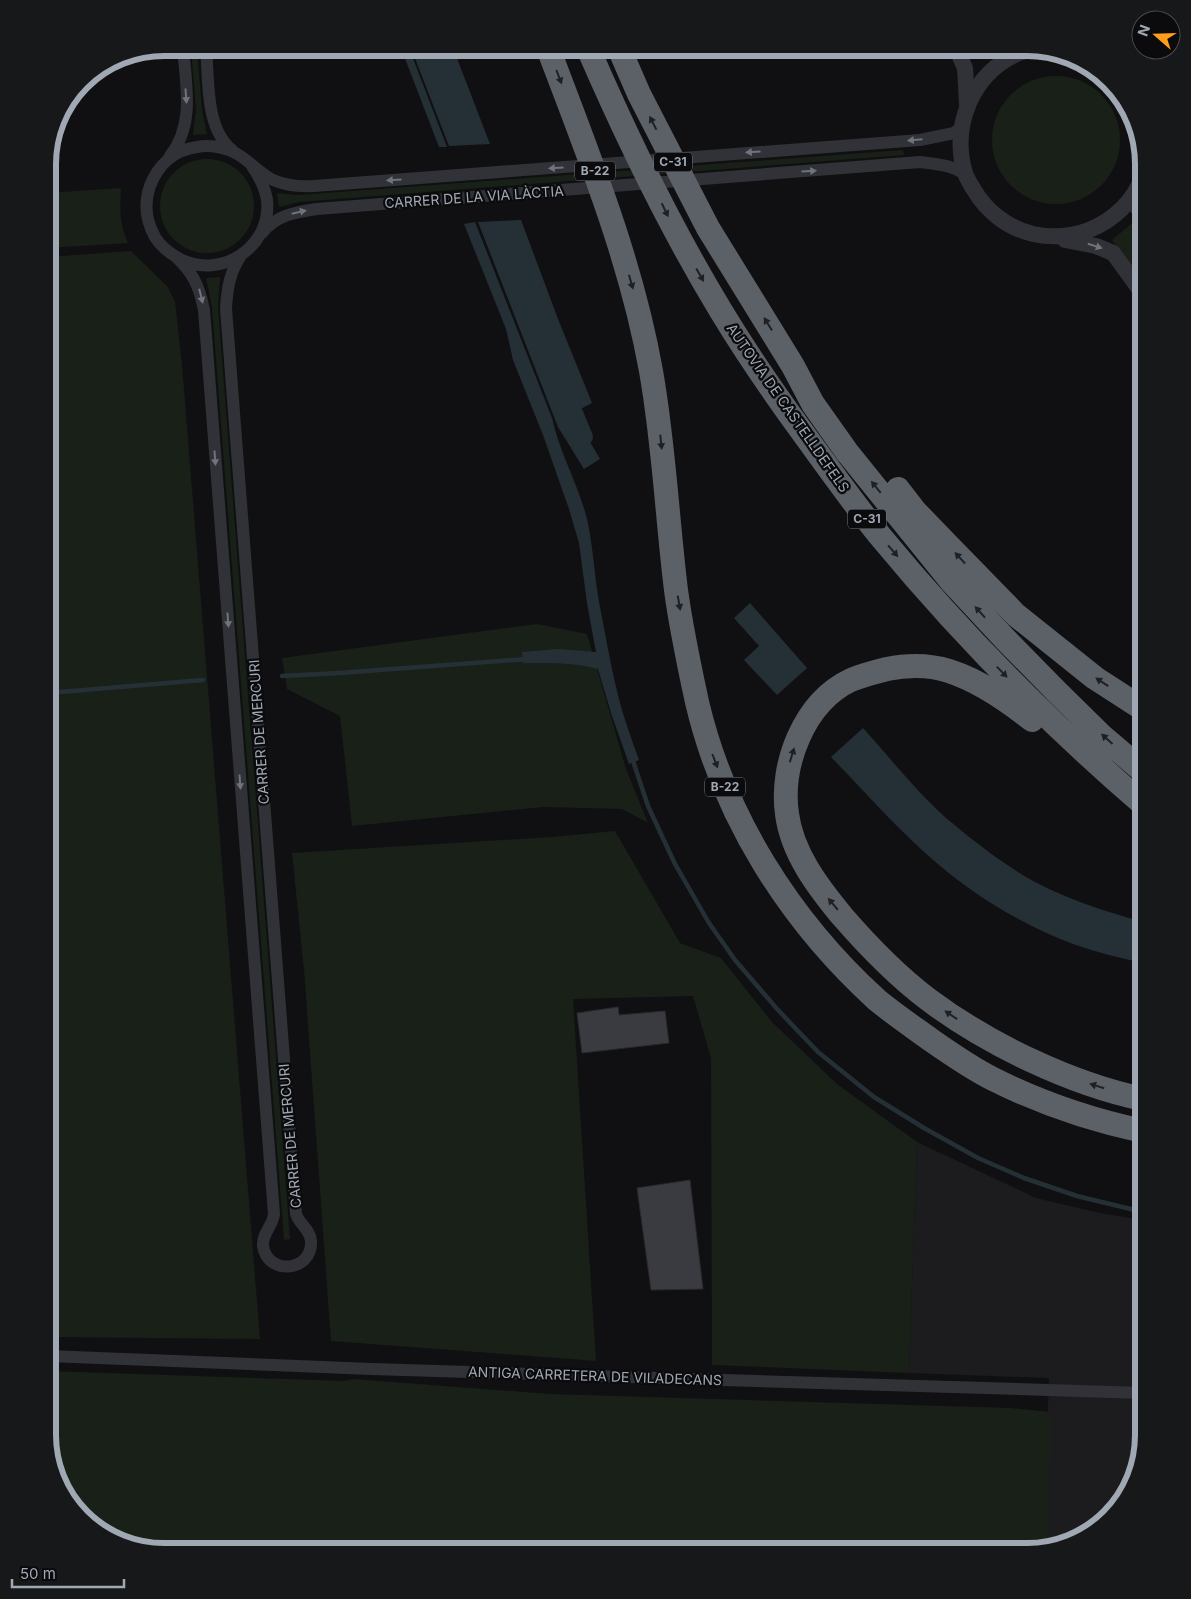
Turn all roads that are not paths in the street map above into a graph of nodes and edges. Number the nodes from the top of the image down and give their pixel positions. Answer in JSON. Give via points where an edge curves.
{"nodes":[{"id":1,"x":183,"y":56,"type":"edge"},
{"id":2,"x":207,"y":56,"type":"edge"},
{"id":3,"x":551,"y":56,"type":"edge"},
{"id":4,"x":591,"y":56,"type":"edge"},
{"id":5,"x":622,"y":56,"type":"edge"},
{"id":6,"x":960,"y":56,"type":"edge"},
{"id":7,"x":1014,"y":56,"type":"edge"},
{"id":8,"x":967,"y":104,"type":"junction"},
{"id":9,"x":961,"y":127,"type":"junction"},
{"id":10,"x":238,"y":155,"type":"junction"},
{"id":11,"x":166,"y":161,"type":"junction"},
{"id":12,"x":252,"y":166,"type":"junction"},
{"id":13,"x":966,"y":175,"type":"junction"},
{"id":14,"x":1135,"y":190,"type":"edge"},
{"id":15,"x":1130,"y":199,"type":"junction"},
{"id":16,"x":1135,"y":204,"type":"edge"},
{"id":17,"x":258,"y":237,"type":"junction"},
{"id":18,"x":1048,"y":237,"type":"junction"},
{"id":19,"x":242,"y":254,"type":"junction"},
{"id":20,"x":175,"y":256,"type":"junction"},
{"id":21,"x":1135,"y":282,"type":"edge"},
{"id":22,"x":794,"y":366,"type":"junction"},
{"id":23,"x":1135,"y":702,"type":"edge"},
{"id":24,"x":1135,"y":764,"type":"edge"},
{"id":25,"x":1104,"y":770,"type":"junction"},
{"id":26,"x":1135,"y":796,"type":"edge"},
{"id":27,"x":1135,"y":1096,"type":"edge"},
{"id":28,"x":1135,"y":1129,"type":"edge"},
{"id":29,"x":56,"y":1356,"type":"edge"},
{"id":30,"x":1135,"y":1393,"type":"edge"}],
"edges":[{"from":1,"to":11,"type":"street","one_way":true,"via":[[187,114],[180,140]]},
{"from":2,"to":10,"type":"street","via":[[215,125],[219,136]]},
{"from":3,"to":28,"type":"highway","number":"B-22","one_way":true,"via":[[617,236],[633,291],[651,372],[677,593],[698,704],[727,792],[749,836],[802,921],[879,1001],[958,1059],[992,1079],[1076,1114]]},
{"from":4,"to":25,"type":"highway","name":"AUTOVIA DE CASTELLDEFELS","number":"C-31","one_way":true,"via":[[676,232],[722,312],[776,395],[879,534],[932,596],[1032,703]]},
{"from":22,"to":5,"type":"highway","name":"AUTOVIA DE CASTELLDEFELS","number":"C-31","one_way":true,"via":[[708,228]]},
{"from":6,"to":8,"type":"street","via":[[965,68]]},
{"from":7,"to":8,"type":"street","via":[[999,65],[980,84]]},
{"from":8,"to":9,"type":"street"},
{"from":9,"to":12,"type":"street","name":"CARRER DE LA VIA LÀCTIA","one_way":true,"via":[[954,133],[920,140],[314,186],[286,185]]},
{"from":9,"to":13,"type":"street","via":[[960,151]]},
{"from":10,"to":11,"type":"street","via":[[206,145],[178,152]]},
{"from":10,"to":12,"type":"street"},
{"from":11,"to":20,"type":"street","via":[[153,179],[146,211],[158,242]]},
{"from":12,"to":17,"type":"street","via":[[267,200],[264,224]]},
{"from":17,"to":13,"type":"street","name":"CARRER DE LA VIA LÀCTIA","one_way":true,"via":[[276,219],[317,209],[920,162],[941,164]]},
{"from":13,"to":18,"type":"street","via":[[980,201],[998,218],[1022,231]]},
{"from":14,"to":15,"type":"street"},
{"from":15,"to":16,"type":"street"},
{"from":15,"to":18,"type":"street","via":[[1102,225],[1076,234]]},
{"from":17,"to":19,"type":"street"},
{"from":18,"to":21,"type":"street","one_way":true,"via":[[1096,246],[1113,253]]},
{"from":19,"to":20,"type":"street","via":[[234,260],[207,267],[187,263]]},
{"from":20,"to":19,"type":"street","name":"CARRER DE MERCURI","one_way":true,"via":[[192,275],[204,310],[274,1214],[263,1244],[268,1258],[286,1267],[300,1263],[311,1242],[308,1230],[296,1214],[226,309],[231,272]]},
{"from":23,"to":22,"type":"highway","one_way":true,"via":[[1095,678],[1016,615],[915,511],[824,396]]},
{"from":24,"to":22,"type":"highway","name":"AUTOVIA DE CASTELLDEFELS","number":"C-31","one_way":true,"via":[[1057,692],[951,581],[812,404]]},
{"from":25,"to":26,"type":"highway","name":"AUTOVIA DE CASTELLDEFELS","number":"C-31"},
{"from":27,"to":25,"type":"highway","one_way":true,"via":[[1086,1082],[1032,1060],[978,1032],[929,1000],[894,970],[828,899],[805,865],[787,816],[787,772],[793,750],[811,716],[826,698],[850,680],[898,667],[921,666],[948,671],[970,680],[1005,699]]},
{"from":29,"to":30,"type":"street","name":"ANTIGA CARRETERA DE VILADECANS","via":[[382,1370]]}]}
